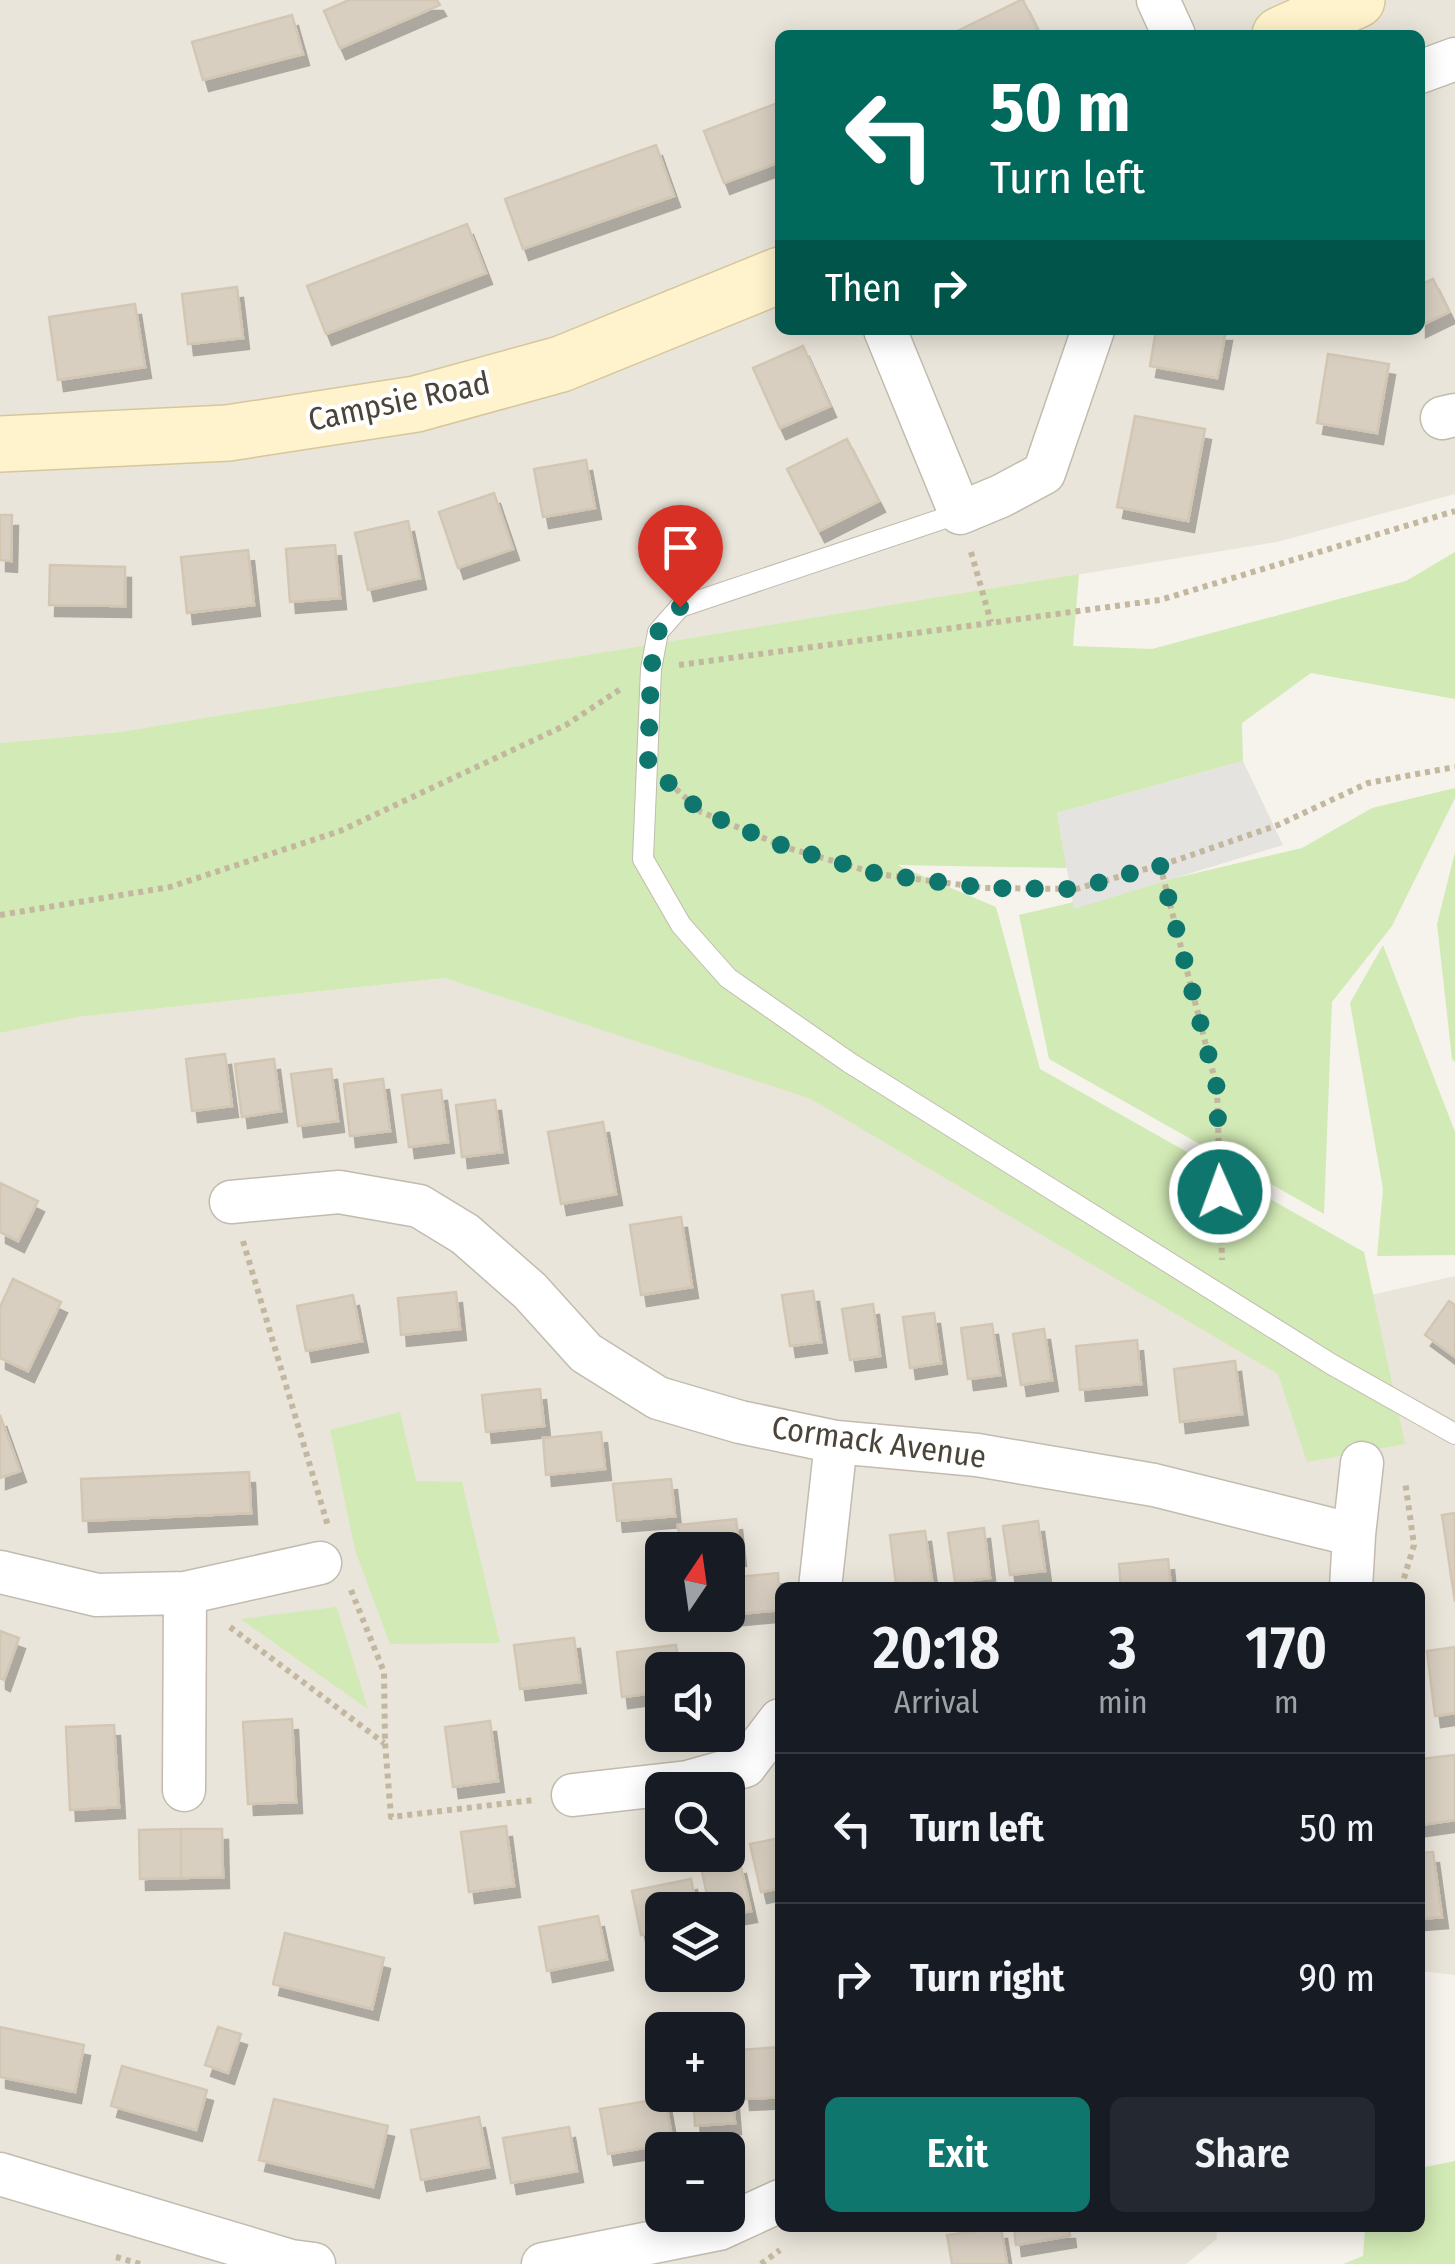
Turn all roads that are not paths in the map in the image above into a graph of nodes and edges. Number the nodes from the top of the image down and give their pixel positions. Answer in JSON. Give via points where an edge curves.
{"nodes":[{"id":1,"x":1158,"y":0,"type":"edge"},
{"id":2,"x":1356,"y":0,"type":"edge"},
{"id":3,"x":1172,"y":30,"type":"edge"},
{"id":4,"x":1291,"y":30,"type":"edge"},
{"id":5,"x":1455,"y":58,"type":"edge"},
{"id":6,"x":1425,"y":70,"type":"edge"},
{"id":7,"x":775,"y":277,"type":"edge"},
{"id":8,"x":887,"y":335,"type":"edge"},
{"id":9,"x":1092,"y":335,"type":"edge"},
{"id":10,"x":0,"y":444,"type":"edge"},
{"id":11,"x":960,"y":513,"type":"junction"},
{"id":12,"x":232,"y":1202,"type":"dead end"},
{"id":13,"x":1455,"y":1434,"type":"edge"},
{"id":14,"x":836,"y":1442,"type":"junction"},
{"id":15,"x":1362,"y":1463,"type":"dead end"},
{"id":16,"x":1354,"y":1535,"type":"junction"},
{"id":17,"x":320,"y":1564,"type":"dead end"},
{"id":18,"x":0,"y":1572,"type":"edge"},
{"id":19,"x":821,"y":1582,"type":"edge"},
{"id":20,"x":1351,"y":1582,"type":"edge"},
{"id":21,"x":185,"y":1593,"type":"junction"},
{"id":22,"x":775,"y":1727,"type":"edge"},
{"id":23,"x":184,"y":1790,"type":"dead end"},
{"id":24,"x":573,"y":1795,"type":"dead end"},
{"id":25,"x":0,"y":2174,"type":"edge"},
{"id":26,"x":775,"y":2204,"type":"edge"},
{"id":27,"x":314,"y":2264,"type":"edge"},
{"id":28,"x":543,"y":2264,"type":"edge"}],
"edges":[{"from":1,"to":3,"type":"street"},
{"from":2,"to":4,"type":"main road"},
{"from":5,"to":6,"type":"street"},
{"from":7,"to":10,"type":"main road","name":"Campsie Road","via":[[561,364],[416,404],[228,433]]},
{"from":8,"to":11,"type":"street"},
{"from":9,"to":11,"type":"street","via":[[1044,473]]},
{"from":11,"to":13,"type":"lane","via":[[680,607],[658,632],[651,669],[643,859],[681,925],[728,978],[850,1063],[1223,1297]]},
{"from":12,"to":14,"type":"street","name":"Cormack Avenue","via":[[339,1192],[418,1206],[465,1234],[530,1291],[586,1354],[658,1398]]},
{"from":14,"to":16,"type":"street","name":"Cormack Avenue","via":[[978,1454],[1135,1482]]},
{"from":14,"to":19,"type":"street"},
{"from":15,"to":16,"type":"street"},
{"from":16,"to":20,"type":"street"},
{"from":17,"to":21,"type":"street"},
{"from":18,"to":21,"type":"street","via":[[98,1595]]},
{"from":21,"to":23,"type":"street"},
{"from":22,"to":24,"type":"street","via":[[745,1766],[688,1782]]},
{"from":25,"to":27,"type":"street"},
{"from":26,"to":28,"type":"street","via":[[719,2229]]}]}
